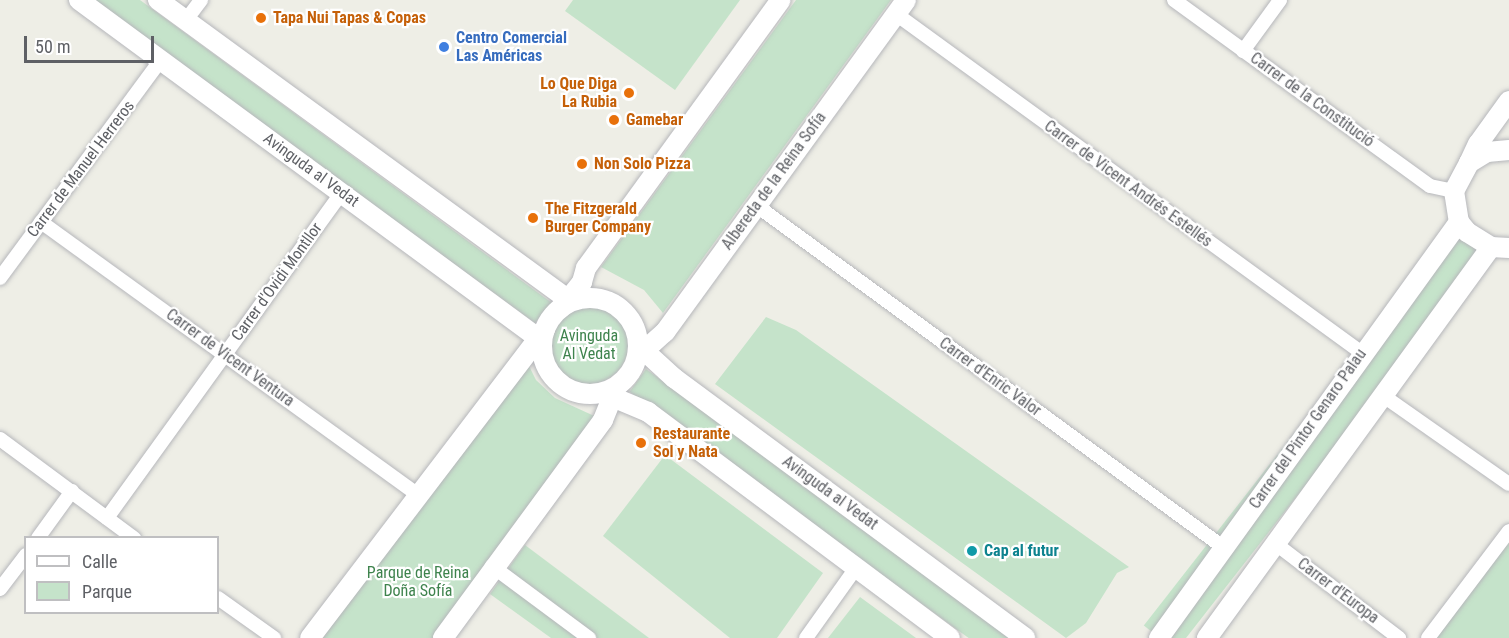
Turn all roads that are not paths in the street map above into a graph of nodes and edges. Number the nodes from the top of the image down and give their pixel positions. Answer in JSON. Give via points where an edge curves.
{"nodes":[{"id":1,"x":79,"y":0,"type":"edge"},
{"id":2,"x":158,"y":0,"type":"edge"},
{"id":3,"x":201,"y":0,"type":"edge"},
{"id":4,"x":781,"y":0,"type":"edge"},
{"id":5,"x":1174,"y":0,"type":"edge"},
{"id":6,"x":1280,"y":0,"type":"edge"},
{"id":7,"x":901,"y":7,"type":"edge"},
{"id":8,"x":186,"y":20,"type":"junction"},
{"id":9,"x":1243,"y":51,"type":"junction"},
{"id":10,"x":161,"y":60,"type":"junction"},
{"id":11,"x":1509,"y":101,"type":"edge"},
{"id":12,"x":1509,"y":150,"type":"edge"},
{"id":13,"x":1469,"y":163,"type":"junction"},
{"id":14,"x":1455,"y":191,"type":"junction"},
{"id":15,"x":341,"y":193,"type":"junction"},
{"id":16,"x":757,"y":206,"type":"junction"},
{"id":17,"x":41,"y":222,"type":"junction"},
{"id":18,"x":1459,"y":222,"type":"junction"},
{"id":19,"x":1504,"y":248,"type":"edge"},
{"id":20,"x":0,"y":278,"type":"edge"},
{"id":21,"x":568,"y":302,"type":"junction"},
{"id":22,"x":541,"y":335,"type":"junction"},
{"id":23,"x":640,"y":352,"type":"junction"},
{"id":24,"x":1362,"y":353,"type":"junction"},
{"id":25,"x":225,"y":355,"type":"junction"},
{"id":26,"x":611,"y":393,"type":"junction"},
{"id":27,"x":1384,"y":397,"type":"junction"},
{"id":28,"x":0,"y":439,"type":"edge"},
{"id":29,"x":1509,"y":484,"type":"edge"},
{"id":30,"x":72,"y":491,"type":"junction"},
{"id":31,"x":418,"y":495,"type":"junction"},
{"id":32,"x":108,"y":518,"type":"junction"},
{"id":33,"x":1509,"y":531,"type":"edge"},
{"id":34,"x":39,"y":536,"type":"edge"},
{"id":35,"x":133,"y":536,"type":"edge"},
{"id":36,"x":1276,"y":544,"type":"junction"},
{"id":37,"x":1223,"y":548,"type":"junction"},
{"id":38,"x":24,"y":558,"type":"edge"},
{"id":39,"x":492,"y":566,"type":"junction"},
{"id":40,"x":856,"y":568,"type":"junction"},
{"id":41,"x":0,"y":590,"type":"edge"},
{"id":42,"x":219,"y":599,"type":"edge"},
{"id":43,"x":273,"y":638,"type":"edge"},
{"id":44,"x":310,"y":638,"type":"edge"},
{"id":45,"x":444,"y":638,"type":"edge"},
{"id":46,"x":589,"y":638,"type":"edge"},
{"id":47,"x":806,"y":638,"type":"edge"},
{"id":48,"x":950,"y":638,"type":"edge"},
{"id":49,"x":1025,"y":638,"type":"edge"},
{"id":50,"x":1159,"y":638,"type":"edge"},
{"id":51,"x":1207,"y":638,"type":"edge"},
{"id":52,"x":1400,"y":638,"type":"edge"},
{"id":53,"x":1428,"y":638,"type":"edge"}],
"edges":[{"from":1,"to":10,"type":"street","name":"Avinguda al Vedat"},
{"from":2,"to":8,"type":"street"},
{"from":3,"to":8,"type":"street"},
{"from":4,"to":21,"type":"street","via":[[586,268],[582,282]]},
{"from":5,"to":9,"type":"street","name":"Carrer de la Constitució"},
{"from":6,"to":9,"type":"street"},
{"from":7,"to":16,"type":"street","name":"Albereda de la Reina Sofía"},
{"from":7,"to":24,"type":"street","name":"Carrer de Vicent Andrés Estellés"},
{"from":8,"to":21,"type":"street"},
{"from":9,"to":14,"type":"street","name":"Carrer de la Constitució","via":[[1430,186]]},
{"from":10,"to":15,"type":"street","name":"Avinguda al Vedat"},
{"from":10,"to":17,"type":"street","name":"Carrer de Manuel Herreros"},
{"from":11,"to":13,"type":"street"},
{"from":12,"to":13,"type":"street","via":[[1487,152]]},
{"from":13,"to":14,"type":"street"},
{"from":14,"to":18,"type":"street"},
{"from":15,"to":22,"type":"street","name":"Avinguda al Vedat"},
{"from":15,"to":25,"type":"street","name":"Carrer d'Ovidi Montllor"},
{"from":16,"to":23,"type":"street","name":"Albereda de la Reina Sofía","via":[[665,332]]},
{"from":16,"to":37,"type":"street","name":"Carrer d'Enric Valor"},
{"from":17,"to":20,"type":"street","name":"Carrer de Manuel Herreros"},
{"from":17,"to":25,"type":"street","name":"Carrer de Vicent Ventura"},
{"from":18,"to":19,"type":"street","via":[[1473,238]]},
{"from":18,"to":24,"type":"street","name":"Carrer del Pintor Genaro Palau"},
{"from":19,"to":27,"type":"street"},
{"from":21,"to":22,"type":"street"},
{"from":21,"to":23,"type":"street","via":[[590,298],[618,307],[636,330]]},
{"from":22,"to":26,"type":"street","via":[[548,371],[558,383],[572,392]]},
{"from":22,"to":31,"type":"street"},
{"from":23,"to":26,"type":"street","via":[[631,373]]},
{"from":23,"to":49,"type":"street","name":"Avinguda al Vedat"},
{"from":24,"to":37,"type":"street","name":"Carrer del Pintor Genaro Palau"},
{"from":25,"to":31,"type":"street","name":"Carrer de Vicent Ventura"},
{"from":25,"to":32,"type":"street","name":"Carrer d'Ovidi Montllor"},
{"from":26,"to":39,"type":"street","via":[[603,420]]},
{"from":26,"to":40,"type":"street","via":[[648,412]]},
{"from":27,"to":29,"type":"street"},
{"from":27,"to":36,"type":"street"},
{"from":28,"to":30,"type":"street"},
{"from":30,"to":32,"type":"street"},
{"from":30,"to":34,"type":"street"},
{"from":31,"to":44,"type":"street"},
{"from":32,"to":35,"type":"street"},
{"from":33,"to":53,"type":"street"},
{"from":36,"to":51,"type":"street"},
{"from":36,"to":52,"type":"street","name":"Carrer d'Europa"},
{"from":37,"to":50,"type":"street","name":"Carrer del Pintor Genaro Palau"},
{"from":38,"to":41,"type":"street"},
{"from":39,"to":45,"type":"street"},
{"from":39,"to":46,"type":"street"},
{"from":40,"to":47,"type":"street"},
{"from":40,"to":48,"type":"street"},
{"from":42,"to":43,"type":"street"}]}
